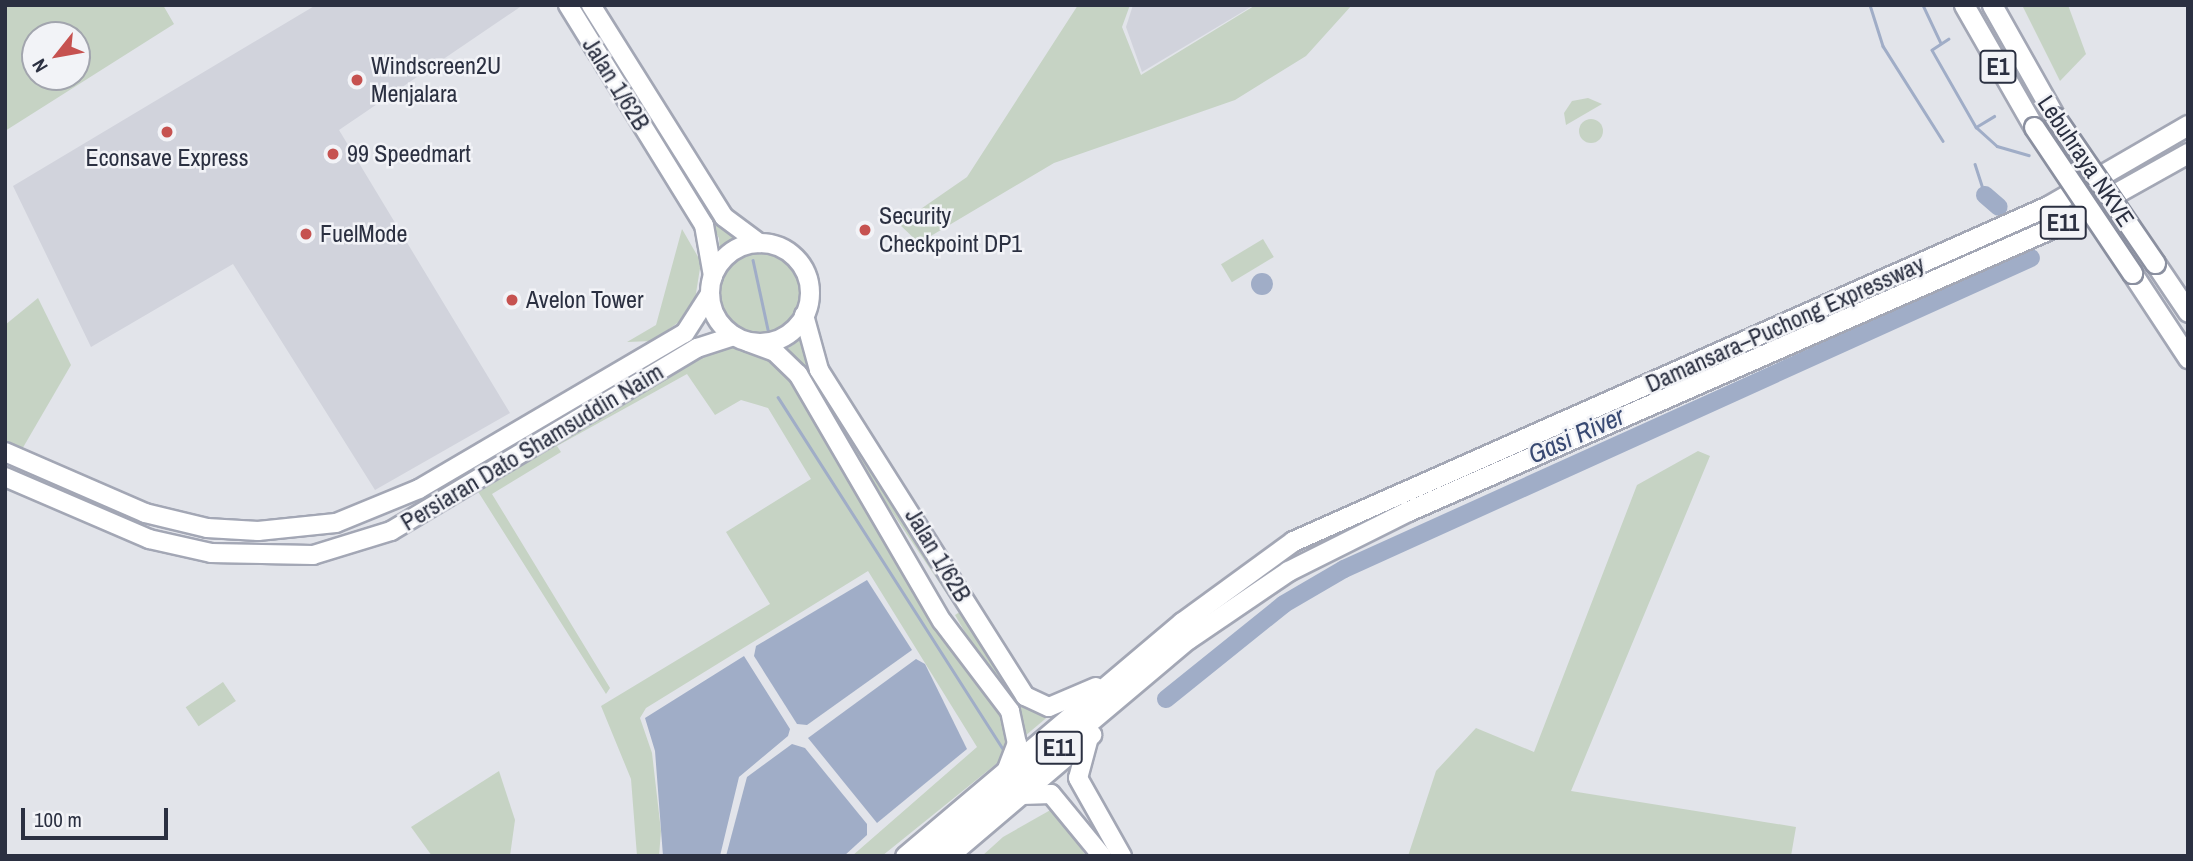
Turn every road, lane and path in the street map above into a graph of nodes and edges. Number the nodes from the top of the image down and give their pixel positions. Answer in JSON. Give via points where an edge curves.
{"nodes":[{"id":1,"x":568,"y":5,"type":"edge"},
{"id":2,"x":591,"y":5,"type":"edge"},
{"id":3,"x":1964,"y":5,"type":"edge"},
{"id":4,"x":1992,"y":5,"type":"edge"},
{"id":5,"x":2188,"y":125,"type":"edge"},
{"id":6,"x":2188,"y":153,"type":"edge"},
{"id":7,"x":759,"y":243,"type":"junction"},
{"id":8,"x":713,"y":276,"type":"junction"},
{"id":9,"x":709,"y":294,"type":"junction"},
{"id":10,"x":2188,"y":312,"type":"edge"},
{"id":11,"x":804,"y":316,"type":"junction"},
{"id":12,"x":741,"y":339,"type":"junction"},
{"id":13,"x":2188,"y":358,"type":"edge"},
{"id":14,"x":5,"y":452,"type":"edge"},
{"id":15,"x":5,"y":477,"type":"edge"},
{"id":16,"x":900,"y":540,"type":"junction"},
{"id":17,"x":953,"y":580,"type":"junction"},
{"id":18,"x":1188,"y":639,"type":"junction"},
{"id":19,"x":1124,"y":670,"type":"junction"},
{"id":20,"x":1092,"y":735,"type":"junction"},
{"id":21,"x":1004,"y":774,"type":"junction"},
{"id":22,"x":1022,"y":795,"type":"junction"},
{"id":23,"x":905,"y":856,"type":"edge"},
{"id":24,"x":930,"y":856,"type":"edge"},
{"id":25,"x":950,"y":856,"type":"edge"},
{"id":26,"x":1102,"y":856,"type":"edge"},
{"id":27,"x":1122,"y":856,"type":"edge"}],
"edges":[{"from":1,"to":8,"type":"main road","name":"Jalan 1/62B","via":[[704,225]]},
{"from":2,"to":7,"type":"main road","name":"Jalan 1/62B","via":[[723,217]]},
{"from":3,"to":13,"type":"highway","name":"Lebuhraya NKVE","number":"E1","bridge":true,"via":[[2034,127]]},
{"from":4,"to":10,"type":"highway","name":"Lebuhraya NKVE","number":"E1","bridge":true,"via":[[2055,117]]},
{"from":5,"to":19,"type":"highway","name":"Damansara–Puchong Expressway","number":"E11","via":[[2048,206],[1327,523],[1262,561]]},
{"from":6,"to":18,"type":"highway","name":"Damansara–Puchong Expressway","number":"E11","via":[[2059,225],[1347,539],[1255,591]]},
{"from":7,"to":8,"type":"main road","via":[[730,252]]},
{"from":7,"to":11,"type":"main road","via":[[782,248],[802,266],[809,292]]},
{"from":8,"to":9,"type":"main road"},
{"from":9,"to":12,"type":"main road","via":[[713,311]]},
{"from":9,"to":14,"type":"main road","name":"Persiaran Dato Shamsuddin Naim","via":[[685,332],[419,488],[337,523],[258,531],[206,528],[145,513]]},
{"from":11,"to":12,"type":"main road","via":[[781,339]]},
{"from":11,"to":17,"type":"main road","name":"Jalan 1/62B","via":[[819,370]]},
{"from":12,"to":15,"type":"main road","name":"Persiaran Dato Shamsuddin Naim","via":[[696,348],[391,531],[313,555],[211,554],[149,540]]},
{"from":12,"to":16,"type":"main road","name":"Jalan 1/62B","via":[[794,368]]},
{"from":16,"to":17,"type":"main road","via":[[954,608],[959,603]]},
{"from":16,"to":21,"type":"main road","name":"Jalan 1/62B","via":[[942,621],[1010,711],[1017,743]]},
{"from":17,"to":19,"type":"main road","name":"Jalan 1/62B","via":[[1024,696],[1037,705],[1065,704]]},
{"from":18,"to":20,"type":"highway"},
{"from":18,"to":24,"type":"highway","number":"E11"},
{"from":19,"to":21,"type":"highway","name":"Damansara–Puchong Expressway","number":"E11"},
{"from":20,"to":22,"type":"main road"},
{"from":20,"to":27,"type":"main road","via":[[1078,778]]},
{"from":21,"to":23,"type":"highway","name":"Damansara–Puchong Expressway","number":"E11"},
{"from":22,"to":25,"type":"main road"},
{"from":22,"to":26,"type":"main road","via":[[1051,794]]}]}
